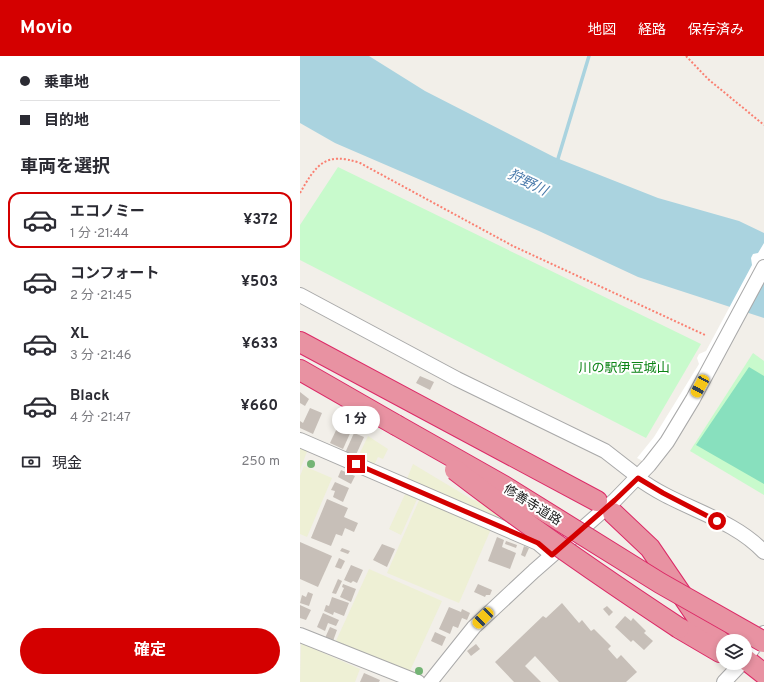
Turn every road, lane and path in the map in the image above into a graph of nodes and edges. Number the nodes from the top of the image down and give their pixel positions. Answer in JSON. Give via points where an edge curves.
{"nodes":[{"id":1,"x":686,"y":56,"type":"edge"},
{"id":2,"x":764,"y":125,"type":"edge"},
{"id":3,"x":300,"y":193,"type":"edge"},
{"id":4,"x":764,"y":267,"type":"edge"},
{"id":5,"x":300,"y":295,"type":"edge"},
{"id":6,"x":705,"y":335,"type":"dead end"},
{"id":7,"x":300,"y":342,"type":"edge"},
{"id":8,"x":300,"y":370,"type":"edge"},
{"id":9,"x":396,"y":425,"type":"junction"},
{"id":10,"x":300,"y":440,"type":"edge"},
{"id":11,"x":635,"y":475,"type":"junction"},
{"id":12,"x":597,"y":501,"type":"dead end"},
{"id":13,"x":613,"y":513,"type":"dead end"},
{"id":14,"x":764,"y":552,"type":"edge"},
{"id":15,"x":552,"y":555,"type":"junction"},
{"id":16,"x":764,"y":632,"type":"edge"},
{"id":17,"x":300,"y":634,"type":"edge"},
{"id":18,"x":716,"y":637,"type":"edge"},
{"id":19,"x":764,"y":642,"type":"edge"},
{"id":20,"x":716,"y":650,"type":"edge"},
{"id":21,"x":752,"y":657,"type":"edge"},
{"id":22,"x":741,"y":670,"type":"edge"},
{"id":23,"x":418,"y":682,"type":"edge"},
{"id":24,"x":430,"y":682,"type":"edge"},
{"id":25,"x":724,"y":682,"type":"edge"}],
"edges":[{"from":1,"to":2,"type":"path","via":[[708,79]]},
{"from":3,"to":6,"type":"path","via":[[316,168],[328,159],[348,159],[360,163],[513,246]]},
{"from":4,"to":11,"type":"street","via":[[667,442],[649,465]]},
{"from":5,"to":11,"type":"street","via":[[457,380],[605,451]]},
{"from":7,"to":12,"type":"highway"},
{"from":8,"to":9,"type":"highway","name":"修善寺道路"},
{"from":9,"to":19,"type":"highway","name":"修善寺道路","bridge":true,"via":[[504,486],[660,583]]},
{"from":9,"to":20,"type":"highway","bridge":true,"via":[[505,508],[614,585]]},
{"from":10,"to":15,"type":"street","via":[[538,543]]},
{"from":11,"to":14,"type":"street","via":[[663,493],[742,533]]},
{"from":11,"to":15,"type":"street","via":[[615,500]]},
{"from":13,"to":18,"type":"highway","via":[[650,548],[701,623]]},
{"from":15,"to":24,"type":"street","via":[[474,627]]},
{"from":16,"to":21,"type":"street"},
{"from":17,"to":23,"type":"street"},
{"from":22,"to":25,"type":"street"}]}
